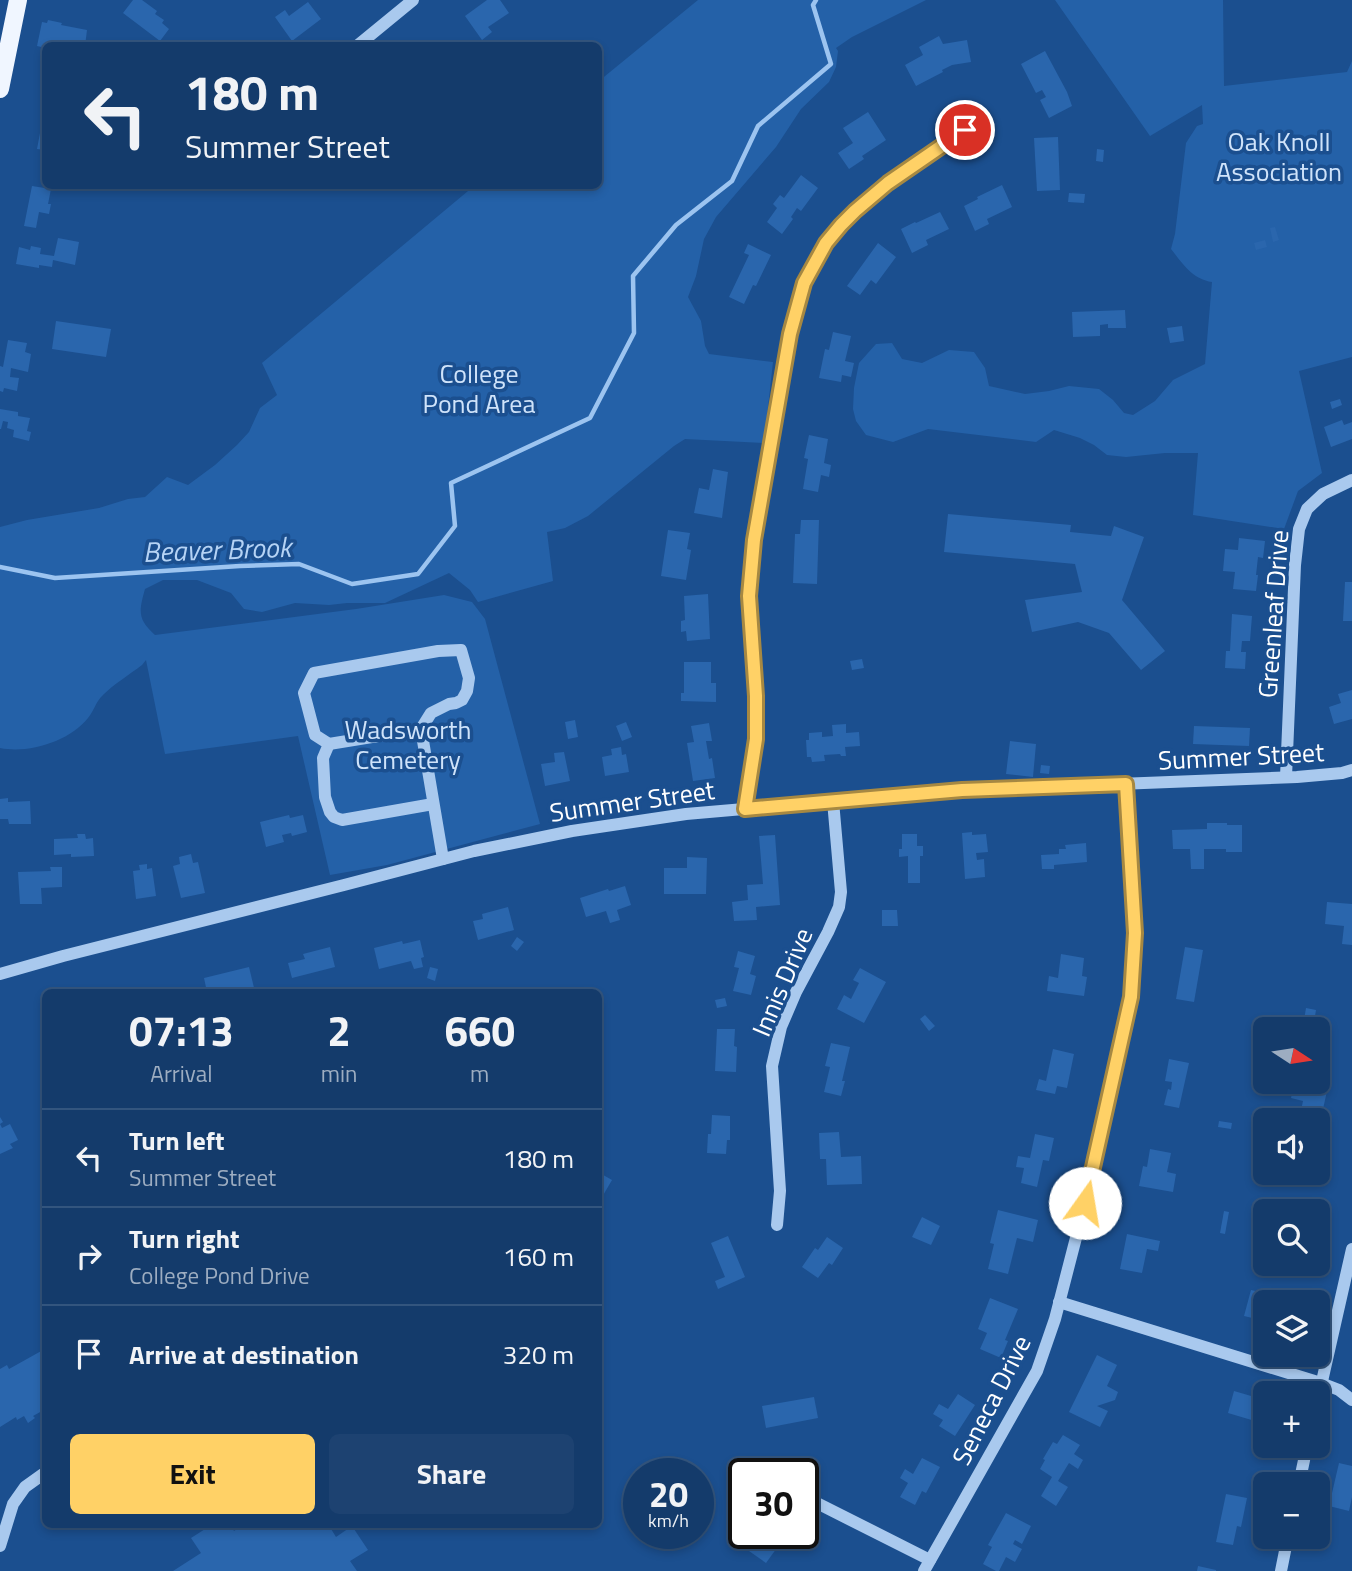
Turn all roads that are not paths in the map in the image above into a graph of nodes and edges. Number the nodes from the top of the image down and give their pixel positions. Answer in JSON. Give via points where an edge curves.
{"nodes":[{"id":1,"x":18,"y":0,"type":"edge"},
{"id":2,"x":413,"y":0,"type":"edge"},
{"id":3,"x":362,"y":42,"type":"edge"},
{"id":4,"x":0,"y":89,"type":"edge"},
{"id":5,"x":965,"y":130,"type":"dead end"},
{"id":6,"x":1352,"y":481,"type":"edge"},
{"id":7,"x":421,"y":729,"type":"junction"},
{"id":8,"x":329,"y":744,"type":"junction"},
{"id":9,"x":1352,"y":770,"type":"edge"},
{"id":10,"x":1286,"y":778,"type":"junction"},
{"id":11,"x":1126,"y":784,"type":"junction"},
{"id":12,"x":833,"y":801,"type":"junction"},
{"id":13,"x":433,"y":804,"type":"junction"},
{"id":14,"x":745,"y":809,"type":"junction"},
{"id":15,"x":443,"y":859,"type":"junction"},
{"id":16,"x":0,"y":962,"type":"edge"},
{"id":17,"x":18,"y":970,"type":"junction"},
{"id":18,"x":0,"y":974,"type":"edge"},
{"id":19,"x":777,"y":1225,"type":"dead end"},
{"id":20,"x":1352,"y":1249,"type":"edge"},
{"id":21,"x":1059,"y":1302,"type":"junction"},
{"id":22,"x":1315,"y":1381,"type":"edge"},
{"id":23,"x":1321,"y":1381,"type":"edge"},
{"id":24,"x":1330,"y":1387,"type":"edge"},
{"id":25,"x":1352,"y":1400,"type":"edge"},
{"id":26,"x":42,"y":1475,"type":"edge"},
{"id":27,"x":819,"y":1505,"type":"edge"},
{"id":28,"x":0,"y":1546,"type":"edge"},
{"id":29,"x":1285,"y":1549,"type":"edge"},
{"id":30,"x":927,"y":1566,"type":"edge"},
{"id":31,"x":1281,"y":1571,"type":"edge"}],
"edges":[{"from":1,"to":4,"type":"main road"},
{"from":2,"to":3,"type":"street"},
{"from":5,"to":14,"type":"street","via":[[855,211],[826,243],[804,283],[790,334],[754,540],[749,596],[756,729]]},
{"from":6,"to":10,"type":"street","name":"Greenleaf Drive","via":[[1323,494],[1307,509],[1299,529]]},
{"from":7,"to":8,"type":"street"},
{"from":7,"to":8,"type":"street","via":[[431,713],[462,700],[467,691],[469,678],[461,650],[314,673],[304,693],[315,735]]},
{"from":7,"to":13,"type":"street"},
{"from":8,"to":13,"type":"street","via":[[323,758],[325,797],[334,817],[342,820]]},
{"from":9,"to":10,"type":"street","name":"Summer Street"},
{"from":10,"to":11,"type":"street","name":"Summer Street"},
{"from":11,"to":12,"type":"street","name":"Summer Street","via":[[962,790]]},
{"from":11,"to":21,"type":"street","name":"Seneca Drive","via":[[1135,933],[1131,997]]},
{"from":12,"to":14,"type":"street","name":"Summer Street"},
{"from":12,"to":19,"type":"street","name":"Innis Drive","via":[[839,907],[781,1027],[772,1066],[780,1191]]},
{"from":13,"to":15,"type":"street"},
{"from":14,"to":15,"type":"street","name":"Summer Street","via":[[572,831]]},
{"from":15,"to":17,"type":"street","name":"Summer Street"},
{"from":16,"to":17,"type":"street"},
{"from":17,"to":18,"type":"street","name":"Summer Street"},
{"from":20,"to":23,"type":"street"},
{"from":21,"to":22,"type":"street"},
{"from":21,"to":30,"type":"street","name":"Seneca Drive","via":[[1037,1371]]},
{"from":24,"to":25,"type":"street"},
{"from":26,"to":28,"type":"street","via":[[13,1504]]},
{"from":27,"to":30,"type":"street"},
{"from":29,"to":31,"type":"street"}]}
